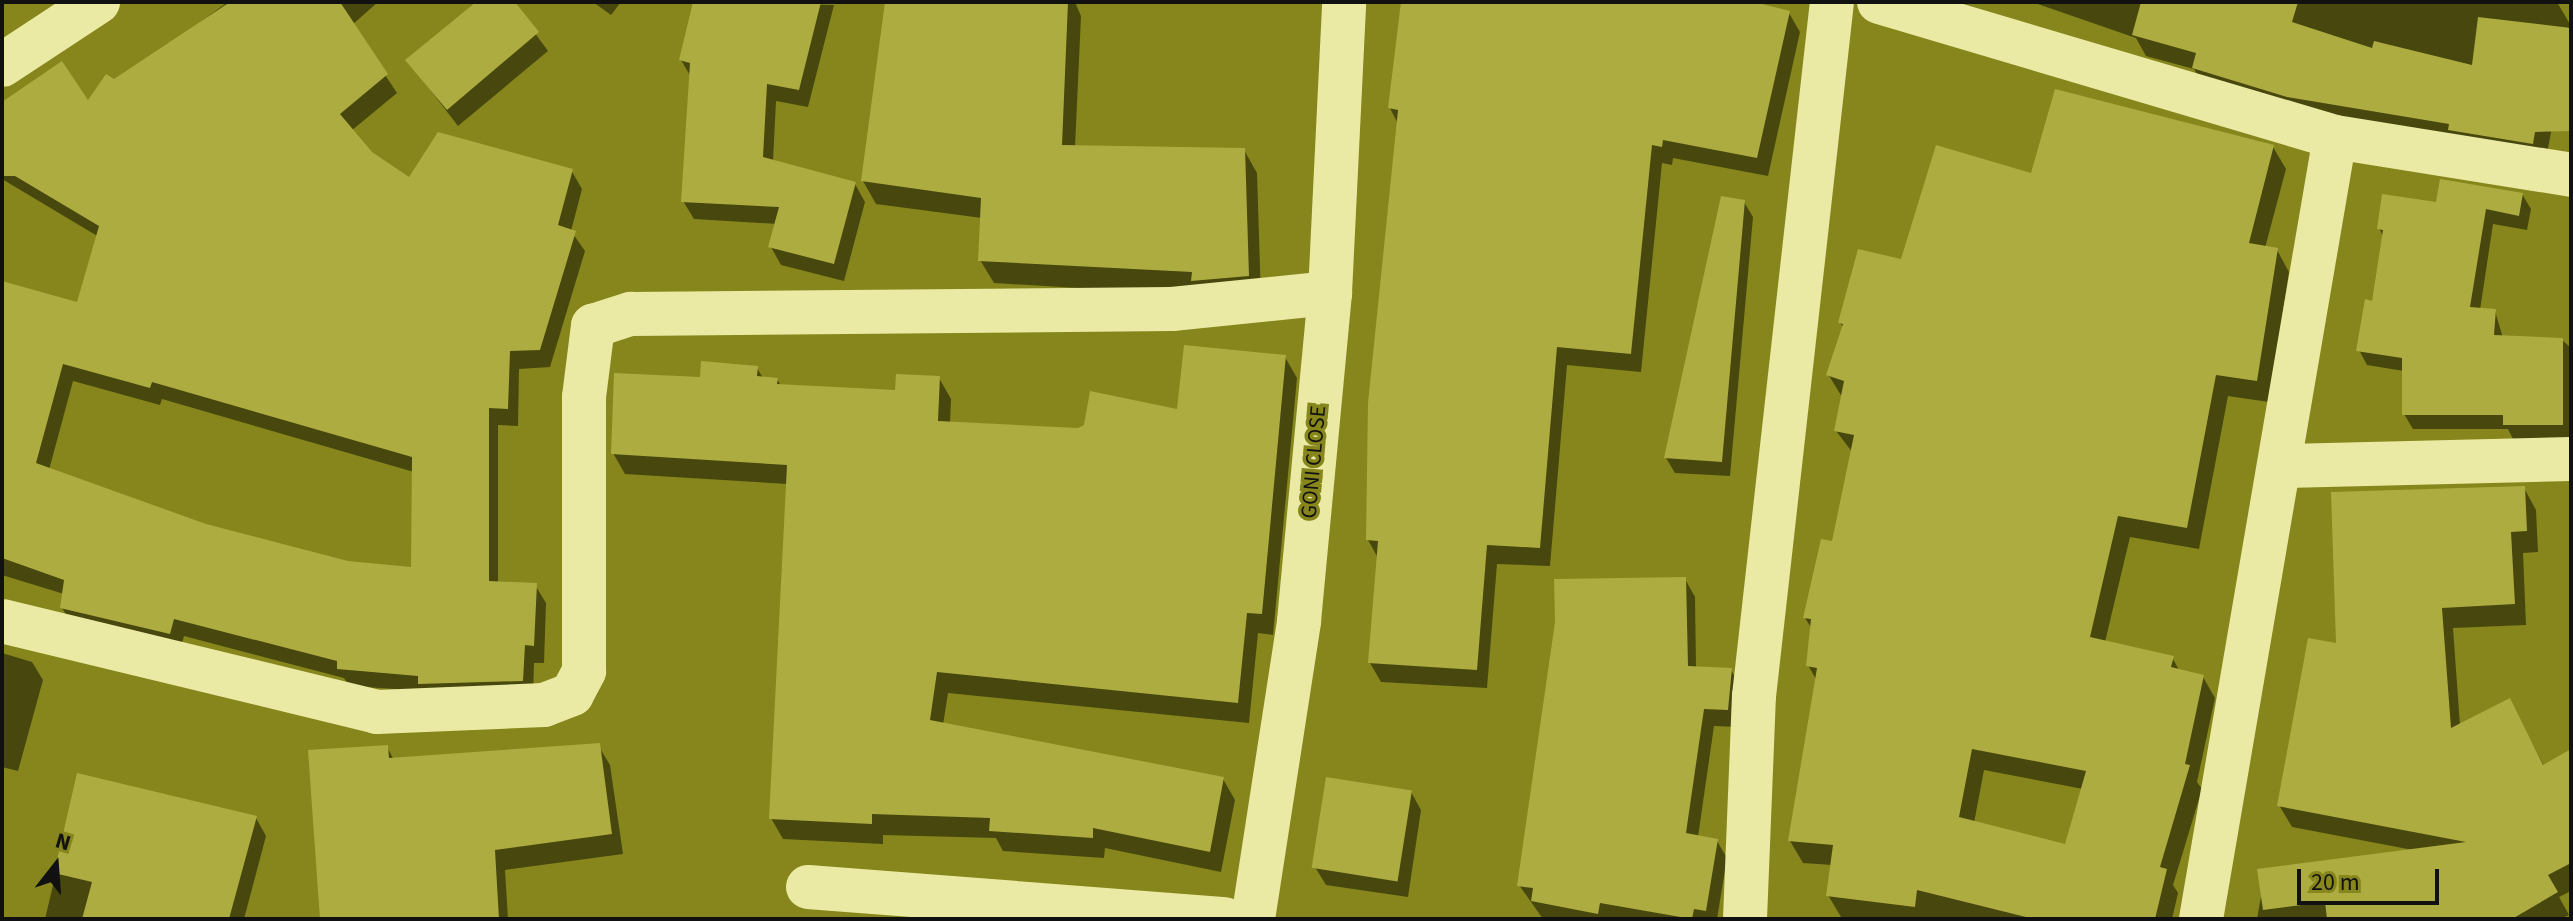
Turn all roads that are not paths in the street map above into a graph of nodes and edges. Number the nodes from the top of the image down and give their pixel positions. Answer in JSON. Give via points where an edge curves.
{"nodes":[{"id":1,"x":98,"y":2,"type":"edge"},
{"id":2,"x":1344,"y":2,"type":"edge"},
{"id":3,"x":1832,"y":2,"type":"edge"},
{"id":4,"x":1879,"y":2,"type":"edge"},
{"id":5,"x":2,"y":65,"type":"edge"},
{"id":6,"x":2335,"y":137,"type":"junction"},
{"id":7,"x":2571,"y":175,"type":"edge"},
{"id":8,"x":1330,"y":293,"type":"junction"},
{"id":9,"x":2571,"y":459,"type":"edge"},
{"id":10,"x":2282,"y":466,"type":"junction"},
{"id":11,"x":2,"y":621,"type":"edge"},
{"id":12,"x":808,"y":887,"type":"dead end"},
{"id":13,"x":1225,"y":919,"type":"edge"},
{"id":14,"x":1253,"y":919,"type":"edge"},
{"id":15,"x":1745,"y":919,"type":"edge"},
{"id":16,"x":2201,"y":919,"type":"edge"}],
"edges":[{"from":1,"to":5,"type":"street"},
{"from":2,"to":8,"type":"street","name":"GONI CLOSE"},
{"from":3,"to":15,"type":"street","via":[[1754,696]]},
{"from":4,"to":6,"type":"street"},
{"from":6,"to":7,"type":"street"},
{"from":6,"to":10,"type":"street"},
{"from":8,"to":11,"type":"street","via":[[1172,309],[631,314],[593,326],[584,397],[584,671],[572,694],[544,705],[377,712]]},
{"from":8,"to":14,"type":"street","name":"GONI CLOSE","via":[[1299,621]]},
{"from":9,"to":10,"type":"street"},
{"from":10,"to":16,"type":"street"},
{"from":12,"to":13,"type":"street"}]}
